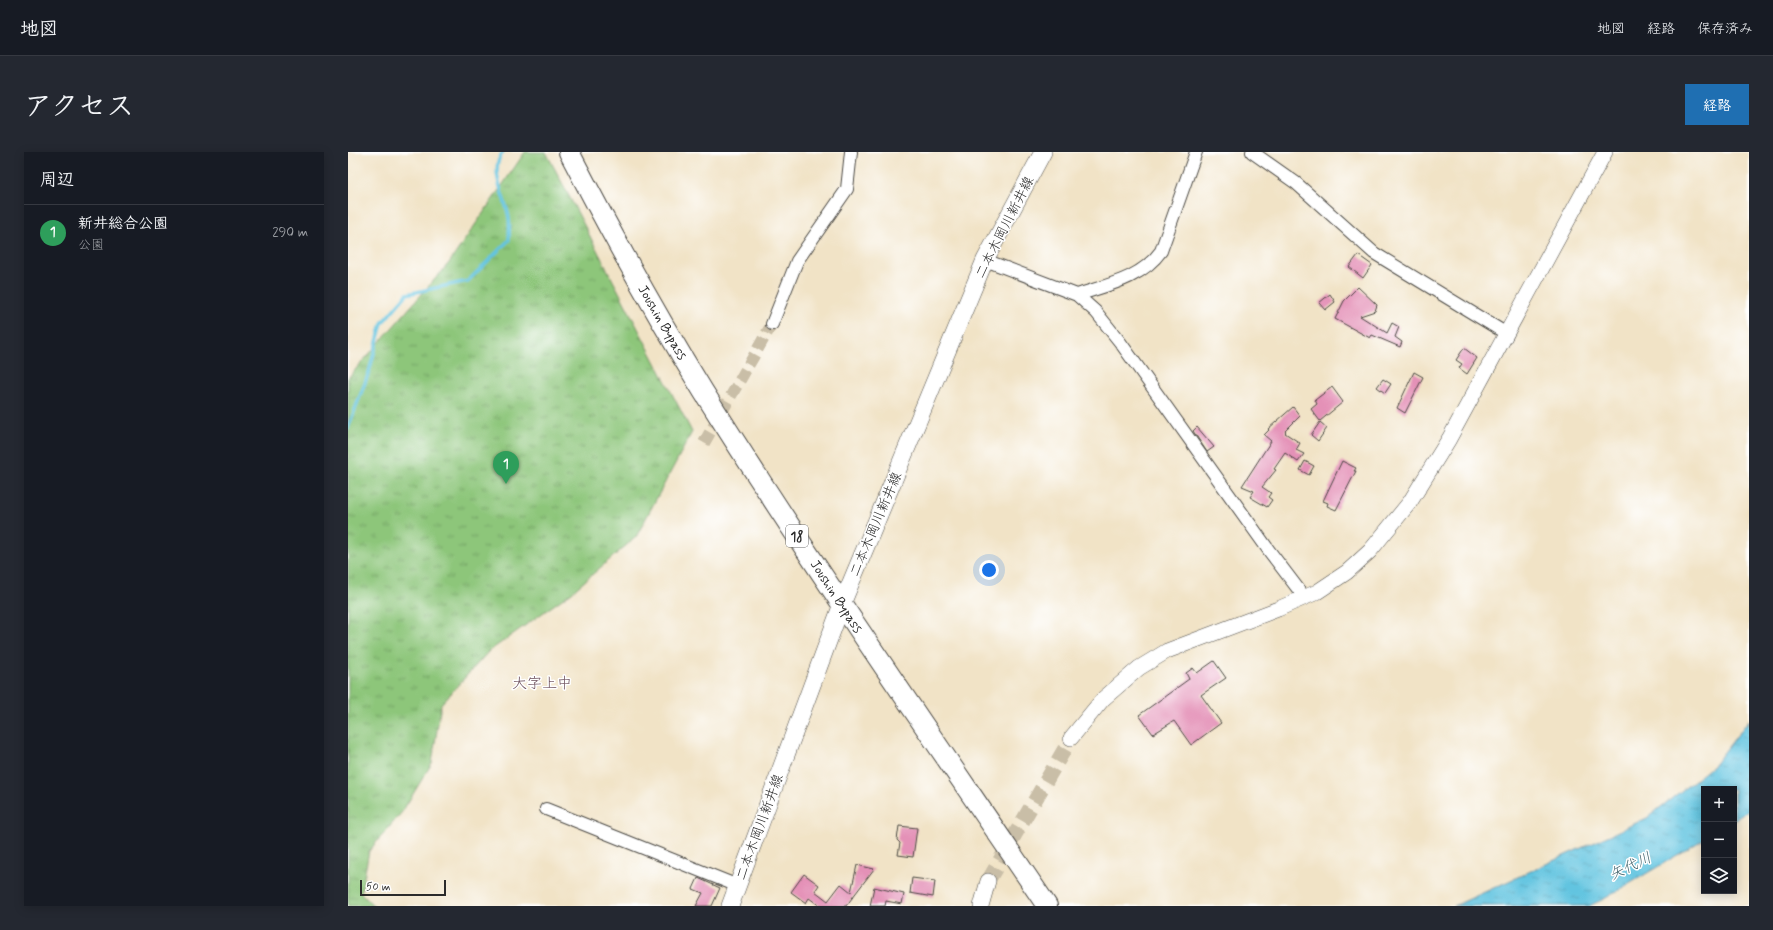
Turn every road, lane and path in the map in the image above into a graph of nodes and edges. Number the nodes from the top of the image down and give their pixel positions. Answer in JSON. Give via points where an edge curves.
{"nodes":[{"id":1,"x":569,"y":152,"type":"edge"},
{"id":2,"x":851,"y":152,"type":"edge"},
{"id":3,"x":1043,"y":152,"type":"edge"},
{"id":4,"x":1196,"y":152,"type":"edge"},
{"id":5,"x":1252,"y":152,"type":"edge"},
{"id":6,"x":1604,"y":152,"type":"edge"},
{"id":7,"x":985,"y":260,"type":"junction"},
{"id":8,"x":1077,"y":295,"type":"junction"},
{"id":9,"x":772,"y":324,"type":"tunnel mouth"},
{"id":10,"x":1507,"y":334,"type":"junction"},
{"id":11,"x":1304,"y":598,"type":"junction"},
{"id":12,"x":842,"y":604,"type":"junction"},
{"id":13,"x":1071,"y":738,"type":"tunnel mouth"},
{"id":14,"x":546,"y":809,"type":"dead end"},
{"id":15,"x":988,"y":881,"type":"tunnel mouth"},
{"id":16,"x":738,"y":886,"type":"junction"},
{"id":17,"x":730,"y":906,"type":"edge"},
{"id":18,"x":980,"y":906,"type":"edge"},
{"id":19,"x":1047,"y":906,"type":"edge"}],
"edges":[{"from":1,"to":12,"type":"highway","name":"Joushin Bypass","number":"18","via":[[703,390]]},
{"from":2,"to":9,"type":"street","via":[[847,189],[797,261]]},
{"from":3,"to":7,"type":"main road","name":"二本木岡川新井線"},
{"from":4,"to":8,"type":"street","via":[[1161,251],[1153,262],[1134,276]]},
{"from":5,"to":10,"type":"street","via":[[1296,184],[1374,253]]},
{"from":6,"to":10,"type":"street"},
{"from":7,"to":8,"type":"street"},
{"from":7,"to":12,"type":"main road","name":"二本木岡川新井線"},
{"from":8,"to":11,"type":"street","via":[[1096,312],[1120,342]]},
{"from":10,"to":11,"type":"street","via":[[1449,439],[1410,502],[1370,551],[1347,572]]},
{"from":11,"to":13,"type":"street","via":[[1167,651],[1139,668],[1103,699]]},
{"from":12,"to":16,"type":"main road","name":"二本木岡川新井線"},
{"from":12,"to":19,"type":"highway","name":"Joushin Bypass","number":"18"},
{"from":14,"to":16,"type":"street"},
{"from":15,"to":18,"type":"street"},
{"from":16,"to":17,"type":"main road","name":"二本木岡川新井線"}]}
